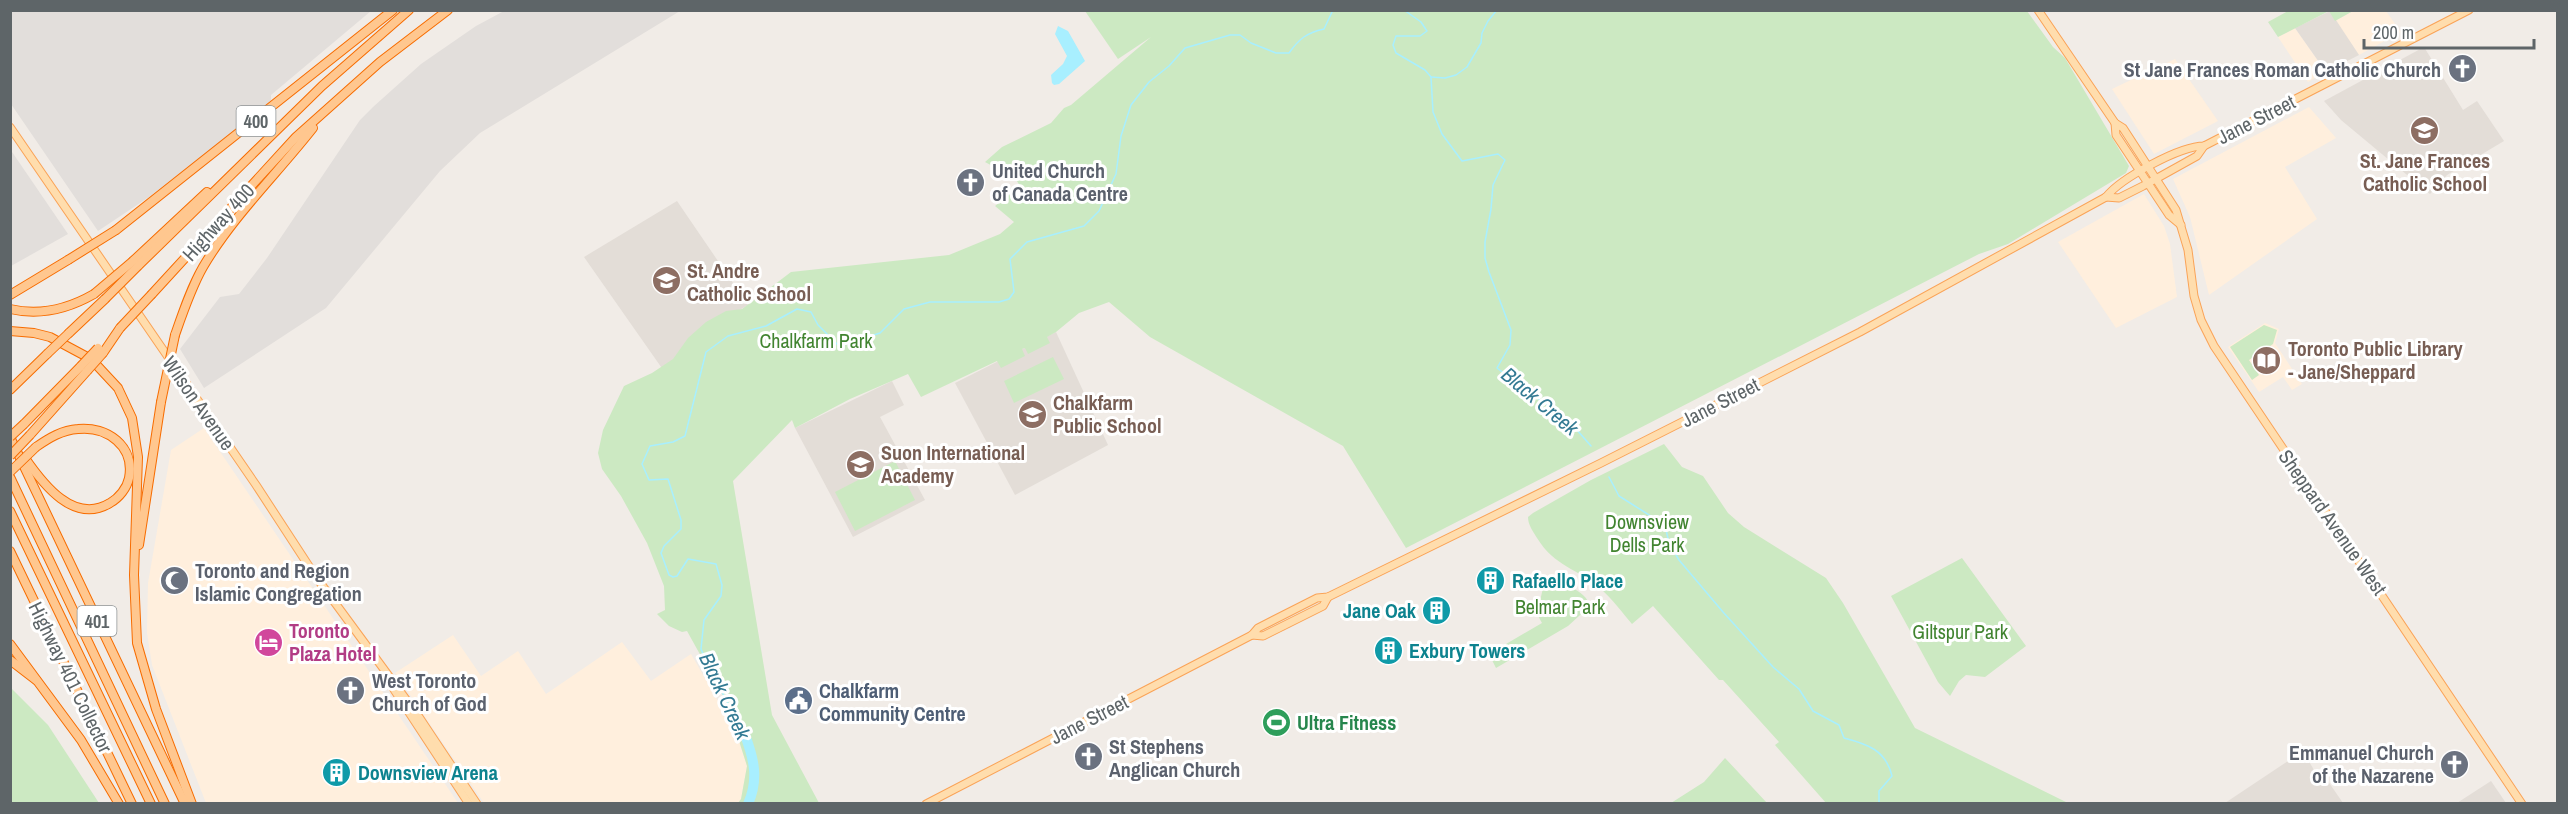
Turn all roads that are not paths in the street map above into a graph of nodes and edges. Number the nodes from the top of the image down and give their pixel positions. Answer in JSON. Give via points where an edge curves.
{"nodes":[{"id":1,"x":393,"y":10,"type":"edge"},
{"id":2,"x":410,"y":10,"type":"edge"},
{"id":3,"x":448,"y":10,"type":"edge"},
{"id":4,"x":2038,"y":10,"type":"edge"},
{"id":5,"x":2469,"y":10,"type":"edge"},
{"id":6,"x":327,"y":110,"type":"junction"},
{"id":7,"x":2115,"y":123,"type":"junction"},
{"id":8,"x":10,"y":127,"type":"edge"},
{"id":9,"x":2204,"y":146,"type":"junction"},
{"id":10,"x":2150,"y":166,"type":"junction"},
{"id":11,"x":2140,"y":172,"type":"junction"},
{"id":12,"x":2158,"y":178,"type":"junction"},
{"id":13,"x":2148,"y":183,"type":"junction"},
{"id":14,"x":2106,"y":197,"type":"junction"},
{"id":15,"x":2181,"y":225,"type":"junction"},
{"id":16,"x":136,"y":264,"type":"junction"},
{"id":17,"x":12,"y":294,"type":"edge"},
{"id":18,"x":10,"y":309,"type":"edge"},
{"id":19,"x":10,"y":331,"type":"edge"},
{"id":20,"x":84,"y":368,"type":"junction"},
{"id":21,"x":11,"y":390,"type":"edge"},
{"id":22,"x":10,"y":436,"type":"edge"},
{"id":23,"x":10,"y":456,"type":"edge"},
{"id":24,"x":10,"y":472,"type":"edge"},
{"id":25,"x":10,"y":477,"type":"edge"},
{"id":26,"x":10,"y":511,"type":"edge"},
{"id":27,"x":10,"y":551,"type":"edge"},
{"id":28,"x":134,"y":575,"type":"junction"},
{"id":29,"x":10,"y":644,"type":"edge"},
{"id":30,"x":10,"y":660,"type":"edge"},
{"id":31,"x":388,"y":678,"type":"junction"},
{"id":32,"x":43,"y":685,"type":"junction"},
{"id":33,"x":119,"y":804,"type":"edge"},
{"id":34,"x":132,"y":804,"type":"edge"},
{"id":35,"x":151,"y":804,"type":"edge"},
{"id":36,"x":165,"y":804,"type":"edge"},
{"id":37,"x":185,"y":804,"type":"edge"},
{"id":38,"x":192,"y":804,"type":"edge"},
{"id":39,"x":469,"y":804,"type":"edge"},
{"id":40,"x":477,"y":804,"type":"edge"},
{"id":41,"x":926,"y":804,"type":"edge"},
{"id":42,"x":2522,"y":804,"type":"edge"}],
"edges":[{"from":1,"to":17,"type":"highway","number":"400","bridge":true,"via":[[116,230]]},
{"from":2,"to":16,"type":"highway","via":[[196,201]]},
{"from":3,"to":6,"type":"highway","name":"Highway 400","number":"400","via":[[380,62]]},
{"from":4,"to":7,"type":"main road","name":"Sheppard Avenue West"},
{"from":5,"to":9,"type":"main road","name":"Jane Street"},
{"from":6,"to":20,"type":"highway","name":"Highway 400","number":"400","bridge":true,"via":[[267,167]]},
{"from":6,"to":28,"type":"highway","bridge":true,"via":[[230,228],[203,267],[185,303],[161,402]]},
{"from":7,"to":10,"type":"main road","name":"Sheppard Avenue West","via":[[2123,128]]},
{"from":7,"to":11,"type":"main road","name":"Sheppard Avenue West","via":[[2116,135]]},
{"from":8,"to":31,"type":"main road","name":"Wilson Avenue"},
{"from":9,"to":10,"type":"main road","name":"Jane Street","via":[[2192,146]]},
{"from":9,"to":12,"type":"main road","name":"Jane Street","via":[[2197,156]]},
{"from":10,"to":11,"type":"main road","name":"Jane Street"},
{"from":10,"to":12,"type":"main road","name":"Sheppard Avenue West"},
{"from":11,"to":13,"type":"main road","name":"Sheppard Avenue West"},
{"from":11,"to":14,"type":"main road","name":"Jane Street","via":[[2114,187]]},
{"from":12,"to":13,"type":"main road","name":"Jane Street"},
{"from":12,"to":15,"type":"main road","name":"Sheppard Avenue West"},
{"from":13,"to":14,"type":"main road","name":"Jane Street","via":[[2119,198]]},
{"from":13,"to":15,"type":"main road","name":"Sheppard Avenue West","via":[[2169,215]]},
{"from":14,"to":41,"type":"main road","name":"Jane Street","via":[[1860,332],[1328,597],[1323,606],[1263,636],[1252,635]]},
{"from":15,"to":42,"type":"main road","name":"Sheppard Avenue West","via":[[2194,296],[2214,346]]},
{"from":16,"to":18,"type":"highway","bridge":true,"via":[[77,303],[53,310]]},
{"from":16,"to":21,"type":"highway","bridge":true},
{"from":19,"to":28,"type":"highway","via":[[43,335],[77,350],[102,368],[125,401],[138,457]]},
{"from":20,"to":22,"type":"highway","bridge":true},
{"from":20,"to":23,"type":"highway","bridge":true},
{"from":22,"to":24,"type":"highway","bridge":true,"via":[[44,484],[69,504],[84,508],[111,503],[127,485],[130,469],[122,445],[106,432],[77,429],[62,432],[36,447]]},
{"from":22,"to":37,"type":"highway","number":"401"},
{"from":25,"to":36,"type":"highway","number":"401"},
{"from":26,"to":35,"type":"highway","number":"401"},
{"from":27,"to":34,"type":"highway","name":"Highway 401 Collector","number":"401"},
{"from":28,"to":38,"type":"highway","via":[[137,643],[156,709]]},
{"from":29,"to":32,"type":"highway"},
{"from":30,"to":32,"type":"highway"},
{"from":31,"to":39,"type":"main road","name":"Wilson Avenue"},
{"from":31,"to":40,"type":"main road","name":"Wilson Avenue"},
{"from":32,"to":33,"type":"highway"}]}
